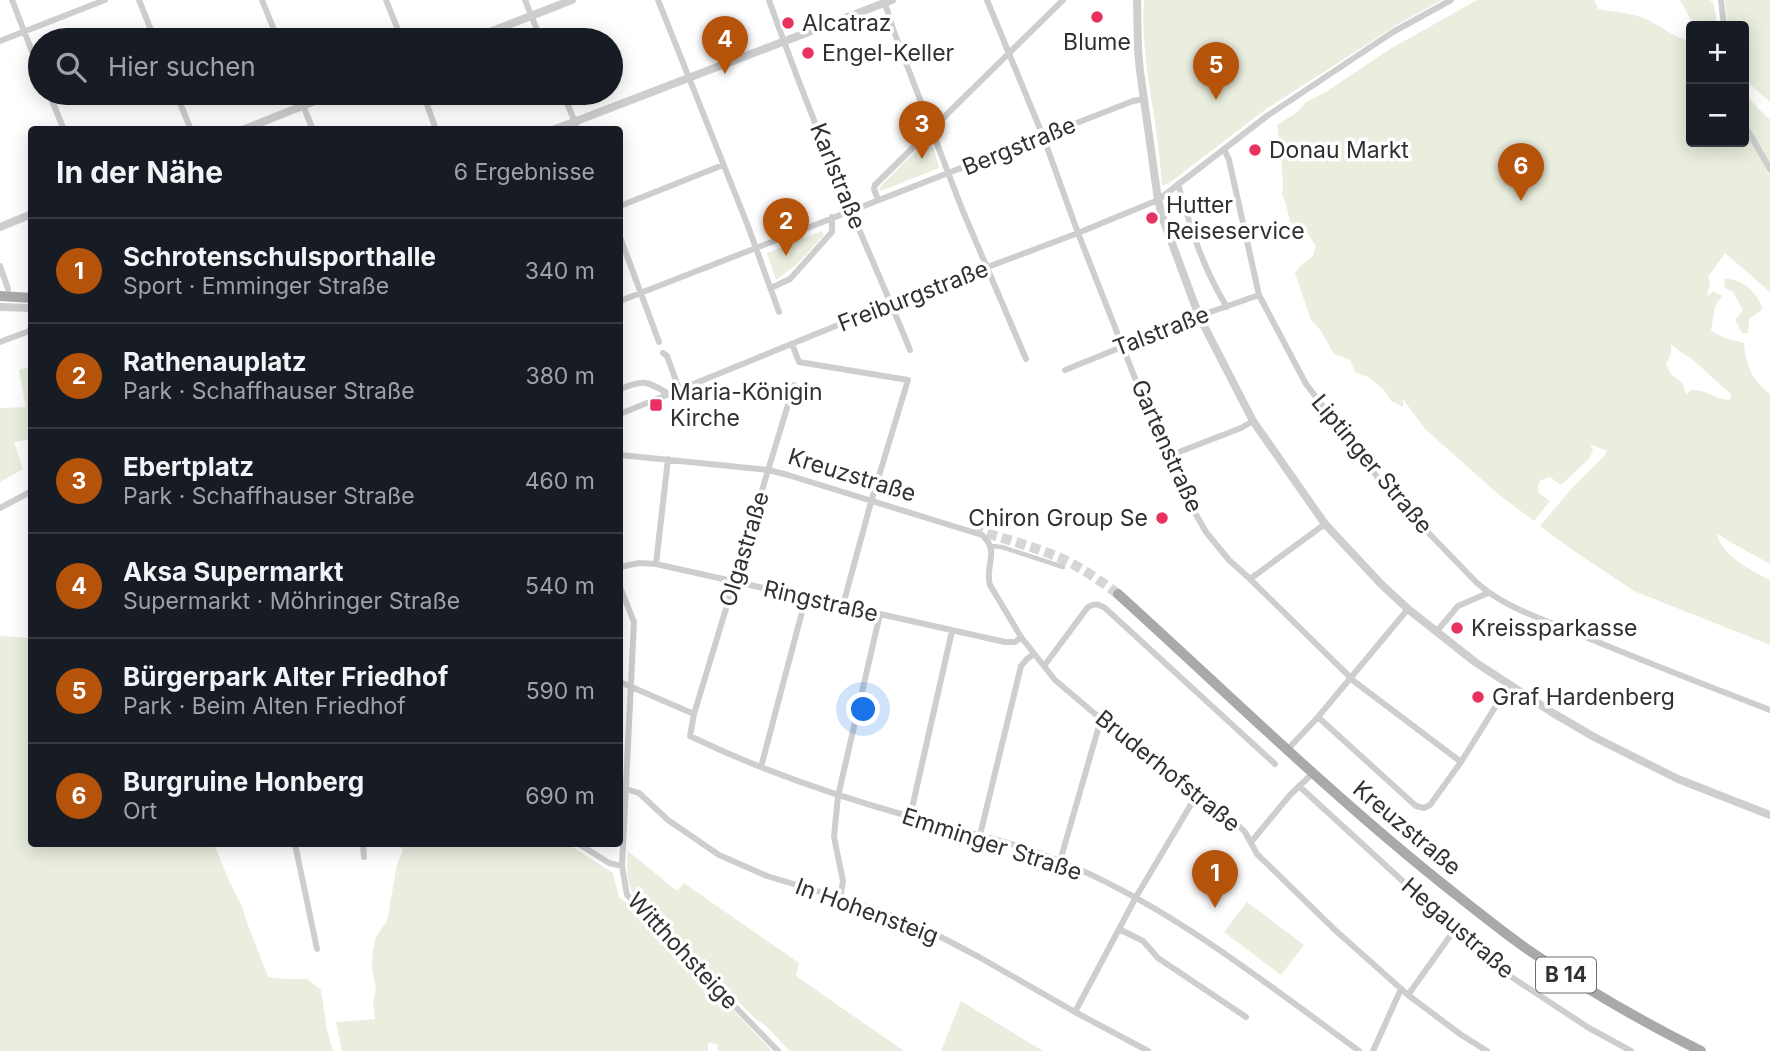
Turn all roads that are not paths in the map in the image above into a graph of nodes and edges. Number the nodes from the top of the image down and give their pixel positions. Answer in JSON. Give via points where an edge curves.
{"nodes":[{"id":1,"x":12,"y":0,"type":"edge"},
{"id":2,"x":105,"y":0,"type":"edge"},
{"id":3,"x":139,"y":0,"type":"edge"},
{"id":4,"x":262,"y":0,"type":"edge"},
{"id":5,"x":386,"y":0,"type":"edge"},
{"id":6,"x":525,"y":0,"type":"edge"},
{"id":7,"x":572,"y":0,"type":"edge"},
{"id":8,"x":657,"y":0,"type":"edge"},
{"id":9,"x":769,"y":0,"type":"edge"},
{"id":10,"x":987,"y":0,"type":"edge"},
{"id":11,"x":1063,"y":0,"type":"edge"},
{"id":12,"x":1137,"y":0,"type":"edge"},
{"id":13,"x":1451,"y":0,"type":"edge"},
{"id":14,"x":1721,"y":0,"type":"edge"},
{"id":15,"x":887,"y":1,"type":"edge"},
{"id":16,"x":531,"y":16,"type":"junction"},
{"id":17,"x":1723,"y":21,"type":"edge"},
{"id":18,"x":34,"y":28,"type":"edge"},
{"id":19,"x":150,"y":28,"type":"edge"},
{"id":20,"x":273,"y":28,"type":"edge"},
{"id":21,"x":397,"y":28,"type":"edge"},
{"id":22,"x":500,"y":28,"type":"edge"},
{"id":23,"x":536,"y":28,"type":"edge"},
{"id":24,"x":28,"y":30,"type":"edge"},
{"id":25,"x":24,"y":32,"type":"junction"},
{"id":26,"x":0,"y":41,"type":"edge"},
{"id":27,"x":783,"y":41,"type":"junction"},
{"id":28,"x":28,"y":42,"type":"edge"},
{"id":29,"x":1009,"y":52,"type":"junction"},
{"id":30,"x":688,"y":78,"type":"junction"},
{"id":31,"x":1144,"y":99,"type":"junction"},
{"id":32,"x":54,"y":105,"type":"edge"},
{"id":33,"x":181,"y":105,"type":"edge"},
{"id":34,"x":303,"y":105,"type":"joint"},
{"id":35,"x":427,"y":105,"type":"edge"},
{"id":36,"x":568,"y":105,"type":"edge"},
{"id":37,"x":62,"y":126,"type":"edge"},
{"id":38,"x":189,"y":126,"type":"edge"},
{"id":39,"x":252,"y":126,"type":"edge"},
{"id":40,"x":311,"y":126,"type":"edge"},
{"id":41,"x":435,"y":126,"type":"edge"},
{"id":42,"x":576,"y":126,"type":"edge"},
{"id":43,"x":932,"y":130,"type":"junction"},
{"id":44,"x":1749,"y":133,"type":"edge"},
{"id":45,"x":1042,"y":136,"type":"junction"},
{"id":46,"x":1224,"y":149,"type":"junction"},
{"id":47,"x":723,"y":164,"type":"junction"},
{"id":48,"x":1770,"y":169,"type":"edge"},
{"id":49,"x":948,"y":173,"type":"junction"},
{"id":50,"x":1178,"y":184,"type":"junction"},
{"id":51,"x":878,"y":200,"type":"junction"},
{"id":52,"x":1158,"y":200,"type":"junction"},
{"id":53,"x":623,"y":205,"type":"edge"},
{"id":54,"x":851,"y":211,"type":"junction"},
{"id":55,"x":28,"y":216,"type":"edge"},
{"id":56,"x":832,"y":217,"type":"junction"},
{"id":57,"x":0,"y":227,"type":"edge"},
{"id":58,"x":1078,"y":233,"type":"junction"},
{"id":59,"x":623,"y":245,"type":"edge"},
{"id":60,"x":756,"y":247,"type":"junction"},
{"id":61,"x":0,"y":266,"type":"edge"},
{"id":62,"x":986,"y":268,"type":"junction"},
{"id":63,"x":771,"y":288,"type":"junction"},
{"id":64,"x":4,"y":292,"type":"edge"},
{"id":65,"x":640,"y":293,"type":"junction"},
{"id":66,"x":1259,"y":295,"type":"junction"},
{"id":67,"x":28,"y":297,"type":"edge"},
{"id":68,"x":623,"y":300,"type":"edge"},
{"id":69,"x":891,"y":303,"type":"junction"},
{"id":70,"x":0,"y":307,"type":"edge"},
{"id":71,"x":1227,"y":307,"type":"junction"},
{"id":72,"x":28,"y":308,"type":"edge"},
{"id":73,"x":779,"y":312,"type":"dead end"},
{"id":74,"x":1199,"y":316,"type":"junction"},
{"id":75,"x":1186,"y":321,"type":"joint"},
{"id":76,"x":28,"y":332,"type":"edge"},
{"id":77,"x":0,"y":342,"type":"edge"},
{"id":78,"x":659,"y":342,"type":"dead end"},
{"id":79,"x":792,"y":344,"type":"junction"},
{"id":80,"x":1123,"y":345,"type":"junction"},
{"id":81,"x":910,"y":350,"type":"dead end"},
{"id":82,"x":663,"y":353,"type":"dead end"},
{"id":83,"x":1026,"y":359,"type":"dead end"},
{"id":84,"x":1065,"y":370,"type":"dead end"},
{"id":85,"x":794,"y":385,"type":"dead end"},
{"id":86,"x":623,"y":388,"type":"edge"},
{"id":87,"x":679,"y":389,"type":"junction"},
{"id":88,"x":669,"y":394,"type":"junction"},
{"id":89,"x":623,"y":413,"type":"edge"},
{"id":90,"x":1253,"y":421,"type":"junction"},
{"id":91,"x":623,"y":455,"type":"edge"},
{"id":92,"x":1167,"y":457,"type":"junction"},
{"id":93,"x":668,"y":459,"type":"junction"},
{"id":94,"x":768,"y":470,"type":"junction"},
{"id":95,"x":28,"y":493,"type":"edge"},
{"id":96,"x":871,"y":502,"type":"junction"},
{"id":97,"x":0,"y":508,"type":"edge"},
{"id":98,"x":1325,"y":524,"type":"junction"},
{"id":99,"x":991,"y":546,"type":"junction"},
{"id":100,"x":656,"y":564,"type":"junction"},
{"id":101,"x":623,"y":566,"type":"edge"},
{"id":102,"x":1063,"y":567,"type":"dead end"},
{"id":103,"x":1250,"y":579,"type":"junction"},
{"id":104,"x":734,"y":581,"type":"junction"},
{"id":105,"x":1488,"y":593,"type":"junction"},
{"id":106,"x":623,"y":594,"type":"edge"},
{"id":107,"x":1118,"y":594,"type":"tunnel mouth"},
{"id":108,"x":806,"y":597,"type":"junction"},
{"id":109,"x":843,"y":605,"type":"junction"},
{"id":110,"x":1408,"y":609,"type":"junction"},
{"id":111,"x":880,"y":614,"type":"junction"},
{"id":112,"x":952,"y":631,"type":"junction"},
{"id":113,"x":1437,"y":631,"type":"junction"},
{"id":114,"x":1021,"y":637,"type":"junction"},
{"id":115,"x":1034,"y":654,"type":"junction"},
{"id":116,"x":1044,"y":666,"type":"junction"},
{"id":117,"x":1350,"y":677,"type":"junction"},
{"id":118,"x":623,"y":683,"type":"edge"},
{"id":119,"x":1509,"y":685,"type":"junction"},
{"id":120,"x":630,"y":686,"type":"junction"},
{"id":121,"x":1770,"y":710,"type":"edge"},
{"id":122,"x":694,"y":714,"type":"junction"},
{"id":123,"x":1318,"y":717,"type":"junction"},
{"id":124,"x":1101,"y":719,"type":"junction"},
{"id":125,"x":1288,"y":749,"type":"junction"},
{"id":126,"x":1461,"y":762,"type":"junction"},
{"id":127,"x":1275,"y":764,"type":"dead end"},
{"id":128,"x":761,"y":767,"type":"junction"},
{"id":129,"x":623,"y":769,"type":"edge"},
{"id":130,"x":1313,"y":773,"type":"junction"},
{"id":131,"x":1299,"y":786,"type":"junction"},
{"id":132,"x":626,"y":789,"type":"junction"},
{"id":133,"x":1199,"y":791,"type":"junction"},
{"id":134,"x":838,"y":796,"type":"junction"},
{"id":135,"x":1770,"y":815,"type":"edge"},
{"id":136,"x":910,"y":817,"type":"junction"},
{"id":137,"x":980,"y":835,"type":"junction"},
{"id":138,"x":1251,"y":842,"type":"junction"},
{"id":139,"x":296,"y":847,"type":"edge"},
{"id":140,"x":363,"y":847,"type":"edge"},
{"id":141,"x":584,"y":847,"type":"edge"},
{"id":142,"x":623,"y":847,"type":"edge"},
{"id":143,"x":623,"y":847,"type":"edge"},
{"id":144,"x":364,"y":857,"type":"dead end"},
{"id":145,"x":1060,"y":861,"type":"junction"},
{"id":146,"x":622,"y":866,"type":"junction"},
{"id":147,"x":1136,"y":897,"type":"junction"},
{"id":148,"x":840,"y":898,"type":"junction"},
{"id":149,"x":1119,"y":929,"type":"junction"},
{"id":150,"x":1455,"y":929,"type":"junction"},
{"id":151,"x":317,"y":948,"type":"dead end"},
{"id":152,"x":1401,"y":989,"type":"junction"},
{"id":153,"x":1408,"y":995,"type":"junction"},
{"id":154,"x":1075,"y":1012,"type":"junction"},
{"id":155,"x":1246,"y":1017,"type":"dead end"},
{"id":156,"x":778,"y":1051,"type":"edge"},
{"id":157,"x":1148,"y":1051,"type":"edge"},
{"id":158,"x":1359,"y":1051,"type":"edge"},
{"id":159,"x":1373,"y":1051,"type":"edge"},
{"id":160,"x":1487,"y":1051,"type":"edge"},
{"id":161,"x":1631,"y":1051,"type":"edge"},
{"id":162,"x":1701,"y":1051,"type":"edge"}],
"edges":[{"from":1,"to":25,"type":"street"},
{"from":2,"to":18,"type":"street"},
{"from":3,"to":19,"type":"street"},
{"from":4,"to":20,"type":"street"},
{"from":5,"to":21,"type":"street"},
{"from":6,"to":16,"type":"street"},
{"from":7,"to":16,"type":"street"},
{"from":8,"to":30,"type":"street"},
{"from":9,"to":27,"type":"street","name":"Karlstraße"},
{"from":10,"to":29,"type":"street","name":"Gartenstraße"},
{"from":11,"to":29,"type":"street"},
{"from":12,"to":31,"type":"street"},
{"from":13,"to":46,"type":"street","via":[[1393,32]]},
{"from":14,"to":17,"type":"street"},
{"from":15,"to":27,"type":"street"},
{"from":15,"to":43,"type":"street"},
{"from":16,"to":22,"type":"street"},
{"from":16,"to":23,"type":"street"},
{"from":24,"to":25,"type":"street"},
{"from":25,"to":26,"type":"street"},
{"from":25,"to":28,"type":"street"},
{"from":27,"to":30,"type":"street"},
{"from":27,"to":54,"type":"street","name":"Karlstraße"},
{"from":29,"to":43,"type":"street"},
{"from":29,"to":45,"type":"street","name":"Gartenstraße"},
{"from":30,"to":42,"type":"street"},
{"from":30,"to":47,"type":"street"},
{"from":31,"to":45,"type":"street","name":"Bergstraße"},
{"from":31,"to":52,"type":"street"},
{"from":32,"to":37,"type":"street"},
{"from":33,"to":38,"type":"street"},
{"from":34,"to":39,"type":"street"},
{"from":34,"to":40,"type":"street"},
{"from":35,"to":41,"type":"street"},
{"from":36,"to":42,"type":"street"},
{"from":43,"to":49,"type":"street"},
{"from":43,"to":51,"type":"street","via":[[875,185]]},
{"from":44,"to":48,"type":"street"},
{"from":45,"to":49,"type":"street","name":"Bergstraße"},
{"from":45,"to":58,"type":"street","name":"Gartenstraße"},
{"from":46,"to":50,"type":"street"},
{"from":46,"to":66,"type":"street","name":"Liptinger Straße"},
{"from":47,"to":53,"type":"street"},
{"from":47,"to":60,"type":"street"},
{"from":49,"to":51,"type":"street","name":"Bergstraße"},
{"from":49,"to":62,"type":"street"},
{"from":50,"to":52,"type":"street"},
{"from":50,"to":71,"type":"street","via":[[1191,230]]},
{"from":51,"to":54,"type":"street","name":"Bergstraße"},
{"from":52,"to":58,"type":"street","name":"Freiburgstraße"},
{"from":52,"to":74,"type":"street"},
{"from":54,"to":56,"type":"street","name":"Bergstraße"},
{"from":54,"to":69,"type":"street","name":"Karlstraße"},
{"from":55,"to":57,"type":"street"},
{"from":56,"to":60,"type":"street","name":"Bergstraße"},
{"from":56,"to":63,"type":"street","via":[[832,232],[790,279]]},
{"from":58,"to":62,"type":"street","name":"Freiburgstraße"},
{"from":58,"to":80,"type":"street","name":"Gartenstraße"},
{"from":59,"to":65,"type":"street"},
{"from":60,"to":63,"type":"street"},
{"from":60,"to":65,"type":"street","name":"Bergstraße"},
{"from":61,"to":64,"type":"street"},
{"from":62,"to":69,"type":"street","name":"Freiburgstraße"},
{"from":62,"to":83,"type":"street"},
{"from":63,"to":73,"type":"street"},
{"from":64,"to":67,"type":"main road"},
{"from":65,"to":68,"type":"street","name":"Bergstraße"},
{"from":65,"to":78,"type":"street"},
{"from":66,"to":71,"type":"street","name":"Talstraße"},
{"from":66,"to":105,"type":"street","name":"Liptinger Straße","via":[[1306,384],[1373,472]]},
{"from":69,"to":79,"type":"street","name":"Freiburgstraße"},
{"from":69,"to":81,"type":"street","name":"Karlstraße"},
{"from":70,"to":72,"type":"street"},
{"from":71,"to":74,"type":"street","name":"Talstraße"},
{"from":74,"to":75,"type":"street","name":"Talstraße"},
{"from":74,"to":90,"type":"street"},
{"from":75,"to":80,"type":"street","name":"Talstraße"},
{"from":76,"to":77,"type":"street"},
{"from":79,"to":87,"type":"street","name":"Freiburgstraße"},
{"from":79,"to":96,"type":"street","via":[[799,362],[908,380]]},
{"from":80,"to":84,"type":"street","name":"Talstraße"},
{"from":80,"to":92,"type":"street","name":"Gartenstraße"},
{"from":82,"to":87,"type":"street"},
{"from":85,"to":94,"type":"street","name":"Olgastraße"},
{"from":86,"to":88,"type":"street","via":[[651,383]]},
{"from":87,"to":88,"type":"street","name":"Freiburgstraße"},
{"from":88,"to":89,"type":"street","name":"Freiburgstraße"},
{"from":90,"to":92,"type":"street"},
{"from":90,"to":98,"type":"street"},
{"from":91,"to":93,"type":"street","name":"Kreuzstraße"},
{"from":92,"to":103,"type":"street","name":"Gartenstraße","via":[[1206,532]]},
{"from":93,"to":94,"type":"street","name":"Kreuzstraße"},
{"from":93,"to":100,"type":"street"},
{"from":94,"to":96,"type":"street","name":"Kreuzstraße"},
{"from":94,"to":104,"type":"street","name":"Olgastraße"},
{"from":95,"to":97,"type":"street"},
{"from":96,"to":99,"type":"street","name":"Kreuzstraße","via":[[976,533]]},
{"from":96,"to":109,"type":"street"},
{"from":98,"to":103,"type":"street"},
{"from":98,"to":110,"type":"street"},
{"from":99,"to":102,"type":"street","name":"Kreuzstraße"},
{"from":99,"to":114,"type":"street","name":"Bruderhofstraße","via":[[988,580]]},
{"from":100,"to":101,"type":"street","name":"Ringstraße"},
{"from":100,"to":104,"type":"street","name":"Ringstraße"},
{"from":103,"to":117,"type":"street","name":"Gartenstraße"},
{"from":104,"to":108,"type":"street","name":"Ringstraße"},
{"from":104,"to":122,"type":"street","name":"Olgastraße"},
{"from":105,"to":113,"type":"street","via":[[1458,606]]},
{"from":105,"to":121,"type":"street","name":"Liptinger Straße","via":[[1527,613]]},
{"from":106,"to":120,"type":"street","name":"Witthohsteige","via":[[634,622]]},
{"from":107,"to":125,"type":"main road","name":"Kreuzstraße","number":"B 14"},
{"from":108,"to":109,"type":"street","name":"Ringstraße"},
{"from":108,"to":128,"type":"street"},
{"from":109,"to":111,"type":"street","name":"Ringstraße"},
{"from":110,"to":113,"type":"street"},
{"from":110,"to":117,"type":"street"},
{"from":111,"to":112,"type":"street","name":"Ringstraße"},
{"from":111,"to":134,"type":"street"},
{"from":112,"to":114,"type":"street","name":"Ringstraße","via":[[1004,642]]},
{"from":112,"to":136,"type":"street"},
{"from":113,"to":119,"type":"street"},
{"from":114,"to":115,"type":"street","name":"Bruderhofstraße"},
{"from":115,"to":116,"type":"street","name":"Bruderhofstraße"},
{"from":115,"to":137,"type":"street","via":[[1021,666]]},
{"from":116,"to":124,"type":"street","name":"Bruderhofstraße"},
{"from":116,"to":127,"type":"street","via":[[1088,607],[1098,604]]},
{"from":117,"to":123,"type":"street"},
{"from":117,"to":126,"type":"street","name":"Gartenstraße"},
{"from":118,"to":120,"type":"street"},
{"from":119,"to":126,"type":"street"},
{"from":119,"to":135,"type":"street","via":[[1651,766]]},
{"from":120,"to":122,"type":"street"},
{"from":120,"to":129,"type":"street","name":"Witthohsteige"},
{"from":122,"to":128,"type":"street","name":"Emminger Straße","via":[[690,736]]},
{"from":123,"to":125,"type":"street"},
{"from":123,"to":126,"type":"street","via":[[1420,808],[1430,805]]},
{"from":124,"to":133,"type":"street","name":"Bruderhofstraße","via":[[1120,738]]},
{"from":124,"to":145,"type":"street"},
{"from":125,"to":130,"type":"main road","name":"Kreuzstraße","number":"B 14"},
{"from":128,"to":134,"type":"street","name":"Emminger Straße"},
{"from":129,"to":132,"type":"street","name":"Witthohsteige"},
{"from":130,"to":131,"type":"street"},
{"from":130,"to":162,"type":"main road","name":"Kreuzstraße","number":"B 14","via":[[1401,850],[1525,947],[1603,998]]},
{"from":131,"to":138,"type":"street"},
{"from":131,"to":150,"type":"street","name":"Hegaustraße"},
{"from":132,"to":143,"type":"street","name":"Witthohsteige"},
{"from":132,"to":148,"type":"street","name":"In Hohensteig","via":[[639,793],[668,820],[719,855],[767,876]]},
{"from":133,"to":138,"type":"street","name":"Bruderhofstraße"},
{"from":133,"to":147,"type":"street"},
{"from":134,"to":136,"type":"street","name":"Emminger Straße"},
{"from":134,"to":148,"type":"street","via":[[834,837],[843,881]]},
{"from":136,"to":137,"type":"street","name":"Emminger Straße"},
{"from":137,"to":145,"type":"street","name":"Emminger Straße"},
{"from":138,"to":152,"type":"street","name":"Bruderhofstraße","via":[[1257,854]]},
{"from":139,"to":151,"type":"street"},
{"from":140,"to":144,"type":"street"},
{"from":141,"to":146,"type":"street"},
{"from":142,"to":146,"type":"street","name":"Witthohsteige"},
{"from":145,"to":147,"type":"street","name":"Emminger Straße"},
{"from":146,"to":156,"type":"street","name":"Witthohsteige","via":[[624,888],[632,902]]},
{"from":147,"to":149,"type":"street"},
{"from":147,"to":158,"type":"street","name":"Emminger Straße","via":[[1210,943]]},
{"from":148,"to":154,"type":"street","name":"In Hohensteig","via":[[916,924]]},
{"from":149,"to":154,"type":"street"},
{"from":149,"to":155,"type":"street","via":[[1143,941],[1158,958]]},
{"from":150,"to":153,"type":"street"},
{"from":150,"to":161,"type":"street","name":"Hegaustraße","via":[[1513,978]]},
{"from":152,"to":153,"type":"street","name":"Bruderhofstraße"},
{"from":152,"to":159,"type":"street"},
{"from":153,"to":160,"type":"street","name":"Bruderhofstraße"},
{"from":154,"to":157,"type":"street","name":"In Hohensteig"}]}
